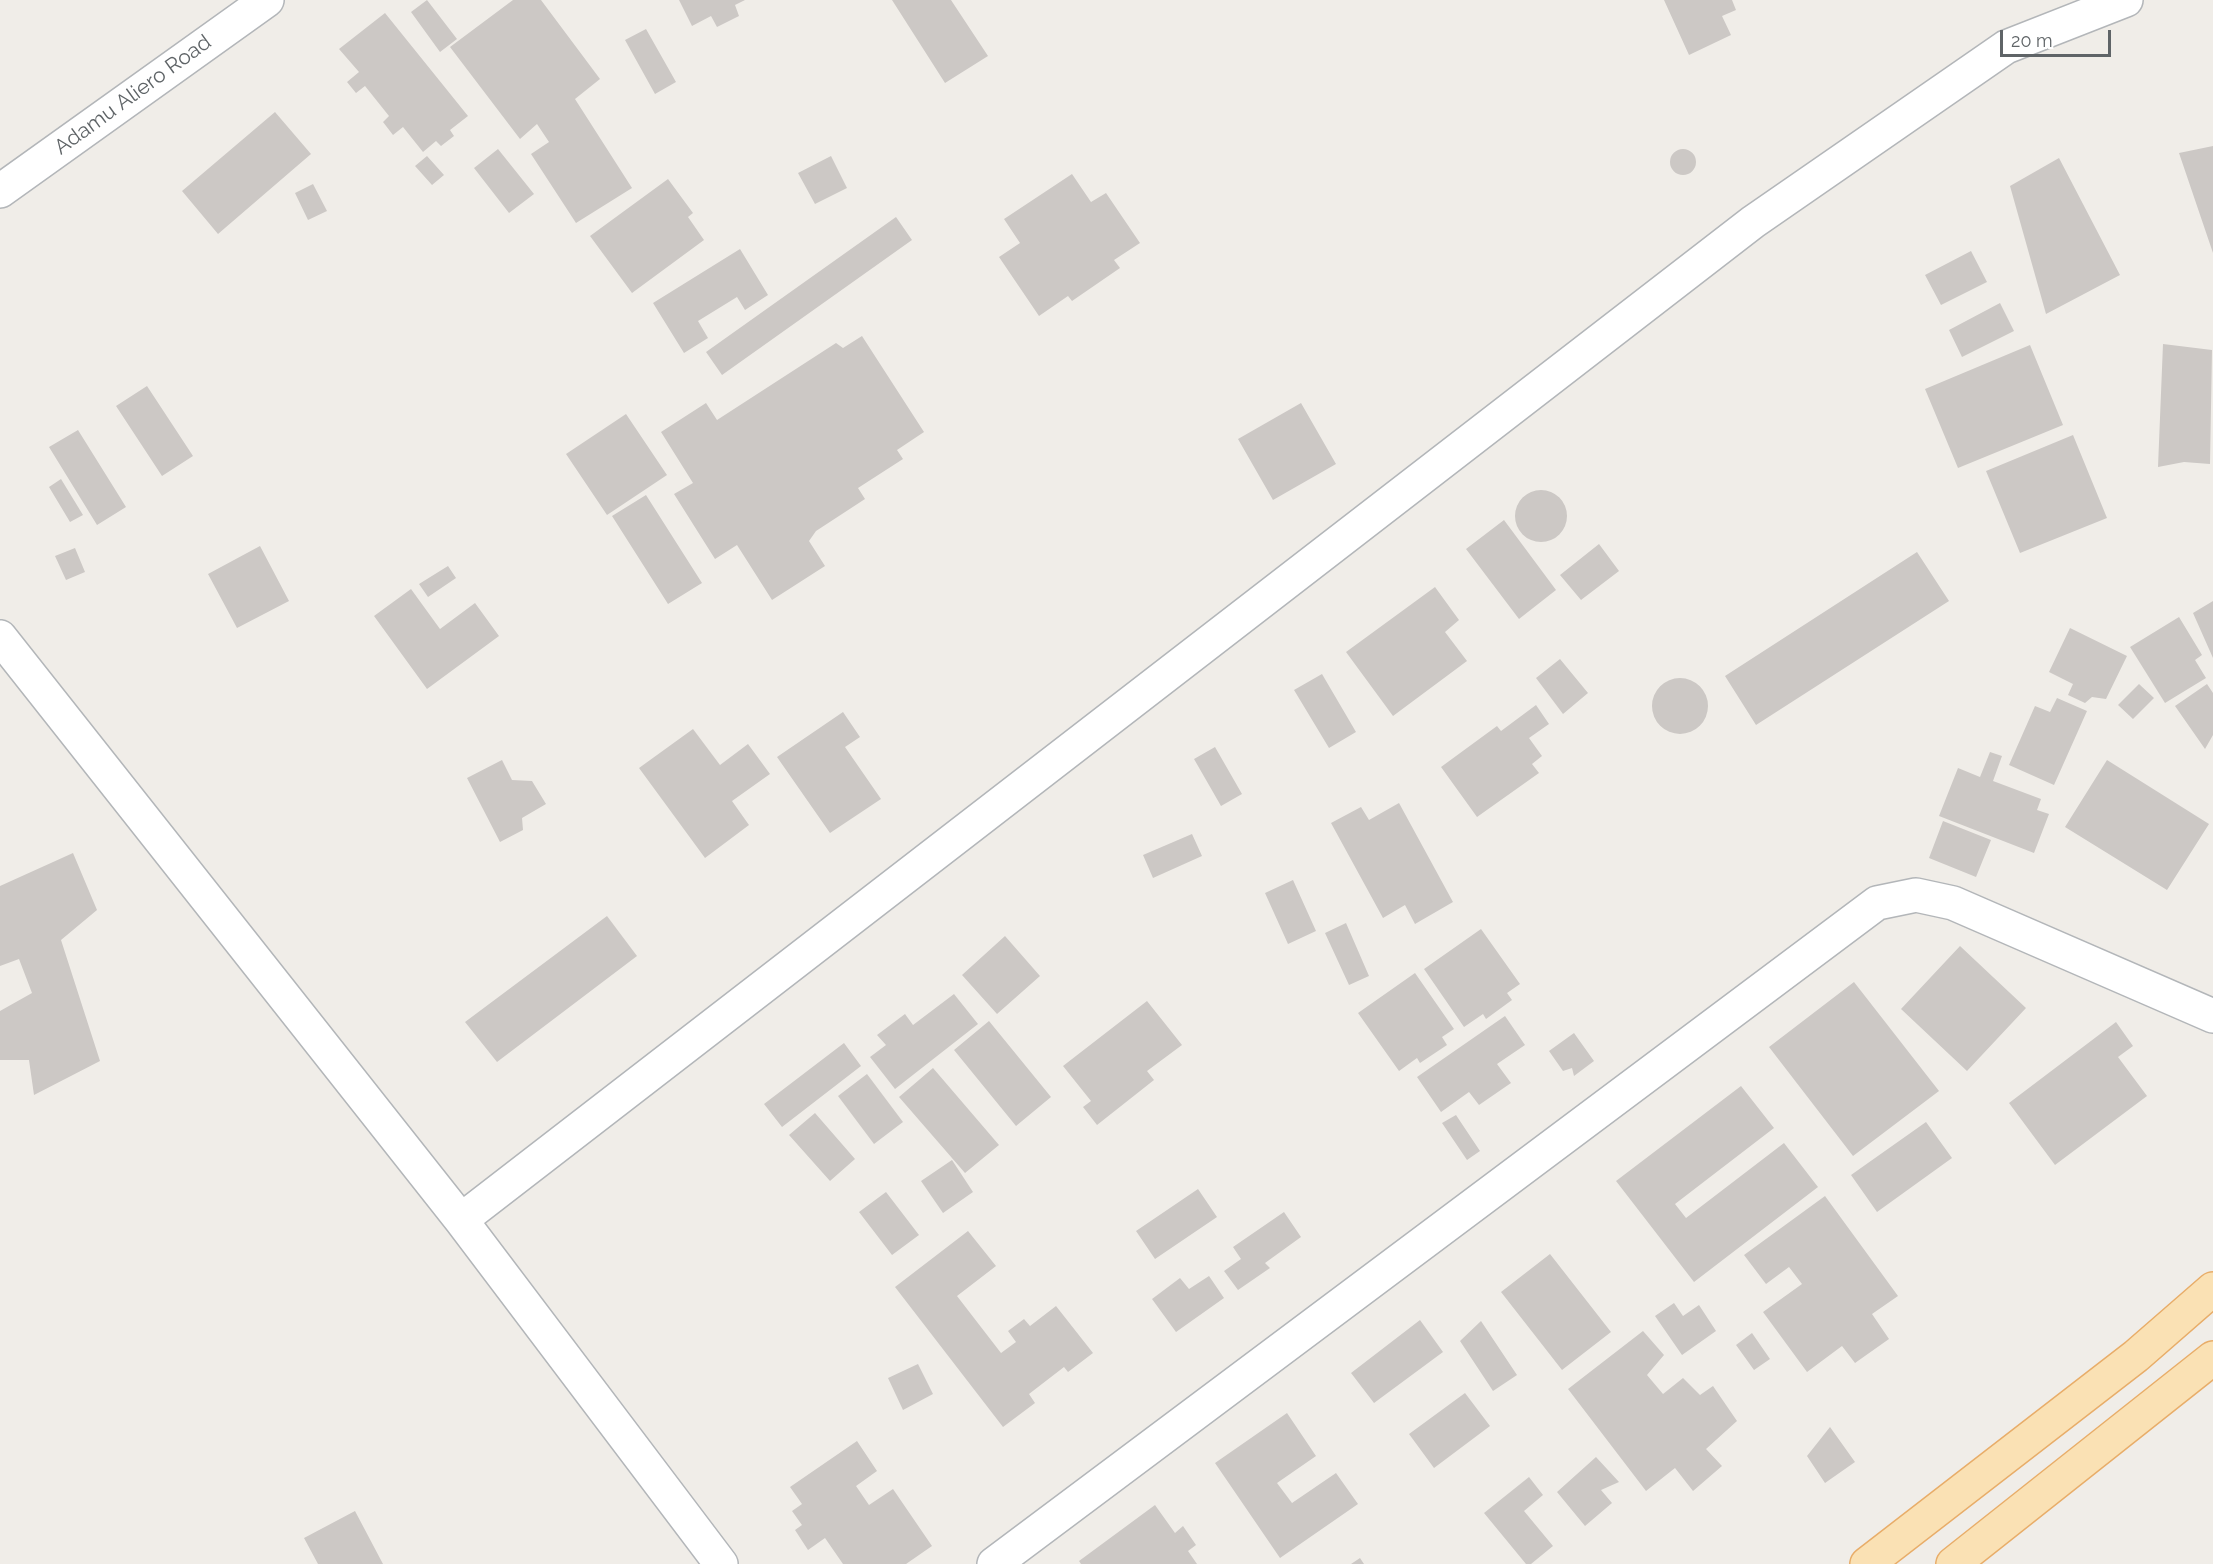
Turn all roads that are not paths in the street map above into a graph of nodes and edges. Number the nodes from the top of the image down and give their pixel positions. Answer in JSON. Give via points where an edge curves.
{"nodes":[{"id":1,"x":267,"y":0,"type":"edge"},
{"id":2,"x":2126,"y":0,"type":"edge"},
{"id":3,"x":0,"y":191,"type":"edge"},
{"id":4,"x":0,"y":636,"type":"edge"},
{"id":5,"x":2213,"y":1016,"type":"edge"},
{"id":6,"x":461,"y":1220,"type":"junction"},
{"id":7,"x":2213,"y":1289,"type":"edge"},
{"id":8,"x":2213,"y":1358,"type":"edge"},
{"id":9,"x":721,"y":1564,"type":"edge"},
{"id":10,"x":994,"y":1564,"type":"edge"},
{"id":11,"x":1867,"y":1564,"type":"edge"},
{"id":12,"x":1953,"y":1564,"type":"edge"}],
"edges":[{"from":1,"to":3,"type":"street","name":"Adamu Aliero Road"},
{"from":2,"to":6,"type":"street","via":[[2006,47],[1753,222]]},
{"from":4,"to":6,"type":"street"},
{"from":5,"to":10,"type":"street","via":[[1953,903],[1916,895],[1877,903]]},
{"from":6,"to":9,"type":"street"},
{"from":7,"to":11,"type":"main road","via":[[2136,1356]]},
{"from":8,"to":12,"type":"main road"}]}
